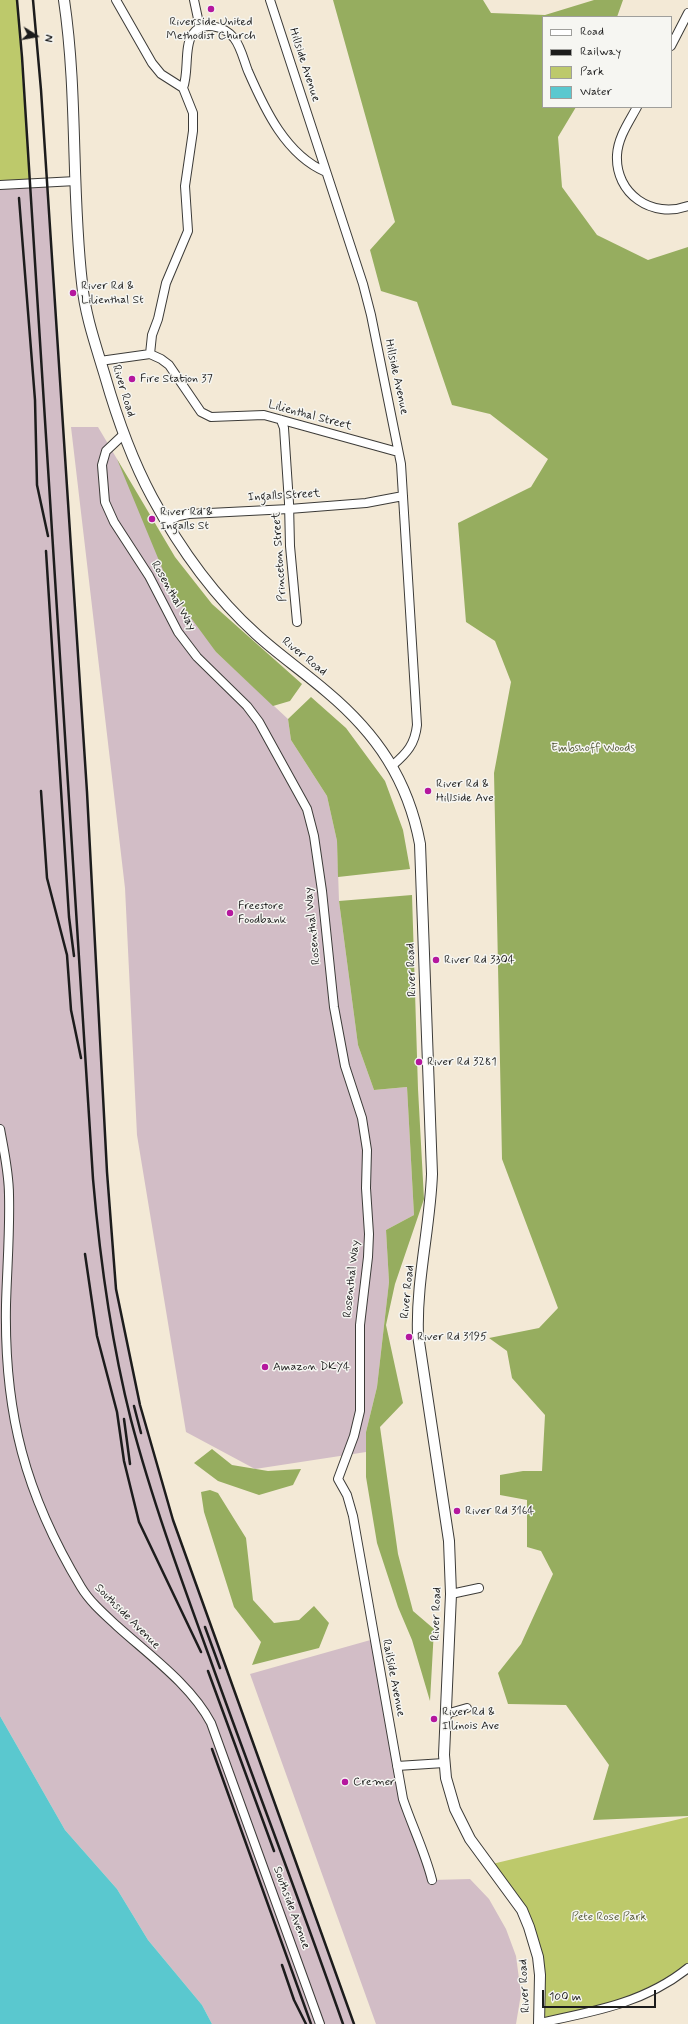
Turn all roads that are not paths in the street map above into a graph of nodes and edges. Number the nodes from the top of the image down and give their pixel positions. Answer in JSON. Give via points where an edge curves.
{"nodes":[{"id":1,"x":64,"y":0,"type":"edge"},
{"id":2,"x":116,"y":0,"type":"edge"},
{"id":3,"x":194,"y":0,"type":"edge"},
{"id":4,"x":270,"y":0,"type":"edge"},
{"id":5,"x":688,"y":13,"type":"edge"},
{"id":6,"x":200,"y":28,"type":"junction"},
{"id":7,"x":672,"y":44,"type":"edge"},
{"id":8,"x":183,"y":88,"type":"junction"},
{"id":9,"x":636,"y":108,"type":"edge"},
{"id":10,"x":326,"y":172,"type":"junction"},
{"id":11,"x":76,"y":181,"type":"junction"},
{"id":12,"x":0,"y":185,"type":"edge"},
{"id":13,"x":688,"y":206,"type":"edge"},
{"id":14,"x":150,"y":354,"type":"junction"},
{"id":15,"x":100,"y":361,"type":"junction"},
{"id":16,"x":281,"y":420,"type":"junction"},
{"id":17,"x":123,"y":435,"type":"junction"},
{"id":18,"x":398,"y":452,"type":"junction"},
{"id":19,"x":403,"y":496,"type":"junction"},
{"id":20,"x":289,"y":510,"type":"junction"},
{"id":21,"x":166,"y":521,"type":"junction"},
{"id":22,"x":297,"y":622,"type":"dead end"},
{"id":23,"x":393,"y":765,"type":"junction"},
{"id":24,"x":0,"y":1129,"type":"edge"},
{"id":25,"x":338,"y":1479,"type":"joint"},
{"id":26,"x":478,"y":1588,"type":"dead end"},
{"id":27,"x":451,"y":1594,"type":"junction"},
{"id":28,"x":467,"y":1708,"type":"dead end"},
{"id":29,"x":446,"y":1714,"type":"junction"},
{"id":30,"x":444,"y":1763,"type":"junction"},
{"id":31,"x":398,"y":1766,"type":"junction"},
{"id":32,"x":432,"y":1880,"type":"dead end"},
{"id":33,"x":686,"y":1973,"type":"edge"},
{"id":34,"x":320,"y":2024,"type":"edge"},
{"id":35,"x":539,"y":2024,"type":"edge"}],
"edges":[{"from":1,"to":11,"type":"main road","name":"River Road","via":[[71,57]]},
{"from":2,"to":8,"type":"street","via":[[152,63],[161,74]]},
{"from":3,"to":6,"type":"street"},
{"from":4,"to":10,"type":"street","name":"Hillside Avenue"},
{"from":5,"to":7,"type":"street"},
{"from":6,"to":8,"type":"street","via":[[195,31],[189,42],[187,73]]},
{"from":6,"to":10,"type":"street","via":[[207,26],[222,29],[234,38],[260,96],[281,133],[296,153]]},
{"from":8,"to":14,"type":"street","via":[[192,113],[194,131],[185,186],[188,232],[166,283],[152,336]]},
{"from":9,"to":13,"type":"street","via":[[619,143],[619,175],[627,190],[650,207],[669,210]]},
{"from":10,"to":18,"type":"street","name":"Hillside Avenue","via":[[371,315]]},
{"from":11,"to":12,"type":"street"},
{"from":11,"to":15,"type":"main road","name":"River Road","via":[[82,284]]},
{"from":14,"to":15,"type":"street"},
{"from":14,"to":16,"type":"street","name":"Lilienthal Street","via":[[169,365],[205,415],[216,417],[253,414]]},
{"from":15,"to":17,"type":"main road","name":"River Road"},
{"from":16,"to":18,"type":"street","name":"Lilienthal Street"},
{"from":16,"to":20,"type":"street","name":"Princeton Street","via":[[284,428]]},
{"from":17,"to":21,"type":"main road","name":"River Road","via":[[142,478]]},
{"from":17,"to":25,"type":"street","name":"Rosenthal Way","via":[[106,451],[102,465],[105,502],[114,522],[149,576],[178,632],[197,657],[247,706],[259,722],[307,809],[314,836],[334,1007],[345,1066],[362,1118],[367,1150],[368,1242],[360,1325],[360,1412]]},
{"from":18,"to":19,"type":"street","name":"Hillside Avenue"},
{"from":19,"to":20,"type":"street","name":"Ingalls Street","via":[[373,502]]},
{"from":19,"to":23,"type":"street","name":"Hillside Avenue","via":[[417,725],[412,746]]},
{"from":20,"to":21,"type":"street","name":"Ingalls Street","via":[[189,514]]},
{"from":20,"to":22,"type":"street","name":"Princeton Street"},
{"from":21,"to":23,"type":"main road","name":"River Road","via":[[193,562],[231,608],[255,633],[350,712],[379,744]]},
{"from":23,"to":27,"type":"main road","name":"River Road","via":[[415,818],[420,844],[432,1174],[431,1203],[418,1306],[418,1335],[446,1512]]},
{"from":24,"to":34,"type":"street","name":"Southside Avenue","via":[[9,1194],[6,1306],[9,1387],[17,1438],[34,1492],[48,1525],[82,1589],[105,1615],[196,1700],[211,1723]]},
{"from":25,"to":31,"type":"street","name":"Railside Avenue","via":[[347,1495],[353,1516]]},
{"from":26,"to":27,"type":"street"},
{"from":27,"to":29,"type":"main road","name":"River Road"},
{"from":28,"to":29,"type":"street"},
{"from":29,"to":30,"type":"main road","name":"River Road"},
{"from":30,"to":31,"type":"street"},
{"from":30,"to":35,"type":"main road","name":"River Road","via":[[450,1793],[470,1839],[522,1910],[532,1936],[540,1975]]},
{"from":31,"to":32,"type":"street","name":"Railside Avenue","via":[[402,1799],[426,1856]]},
{"from":33,"to":35,"type":"street","via":[[631,2001]]}]}
